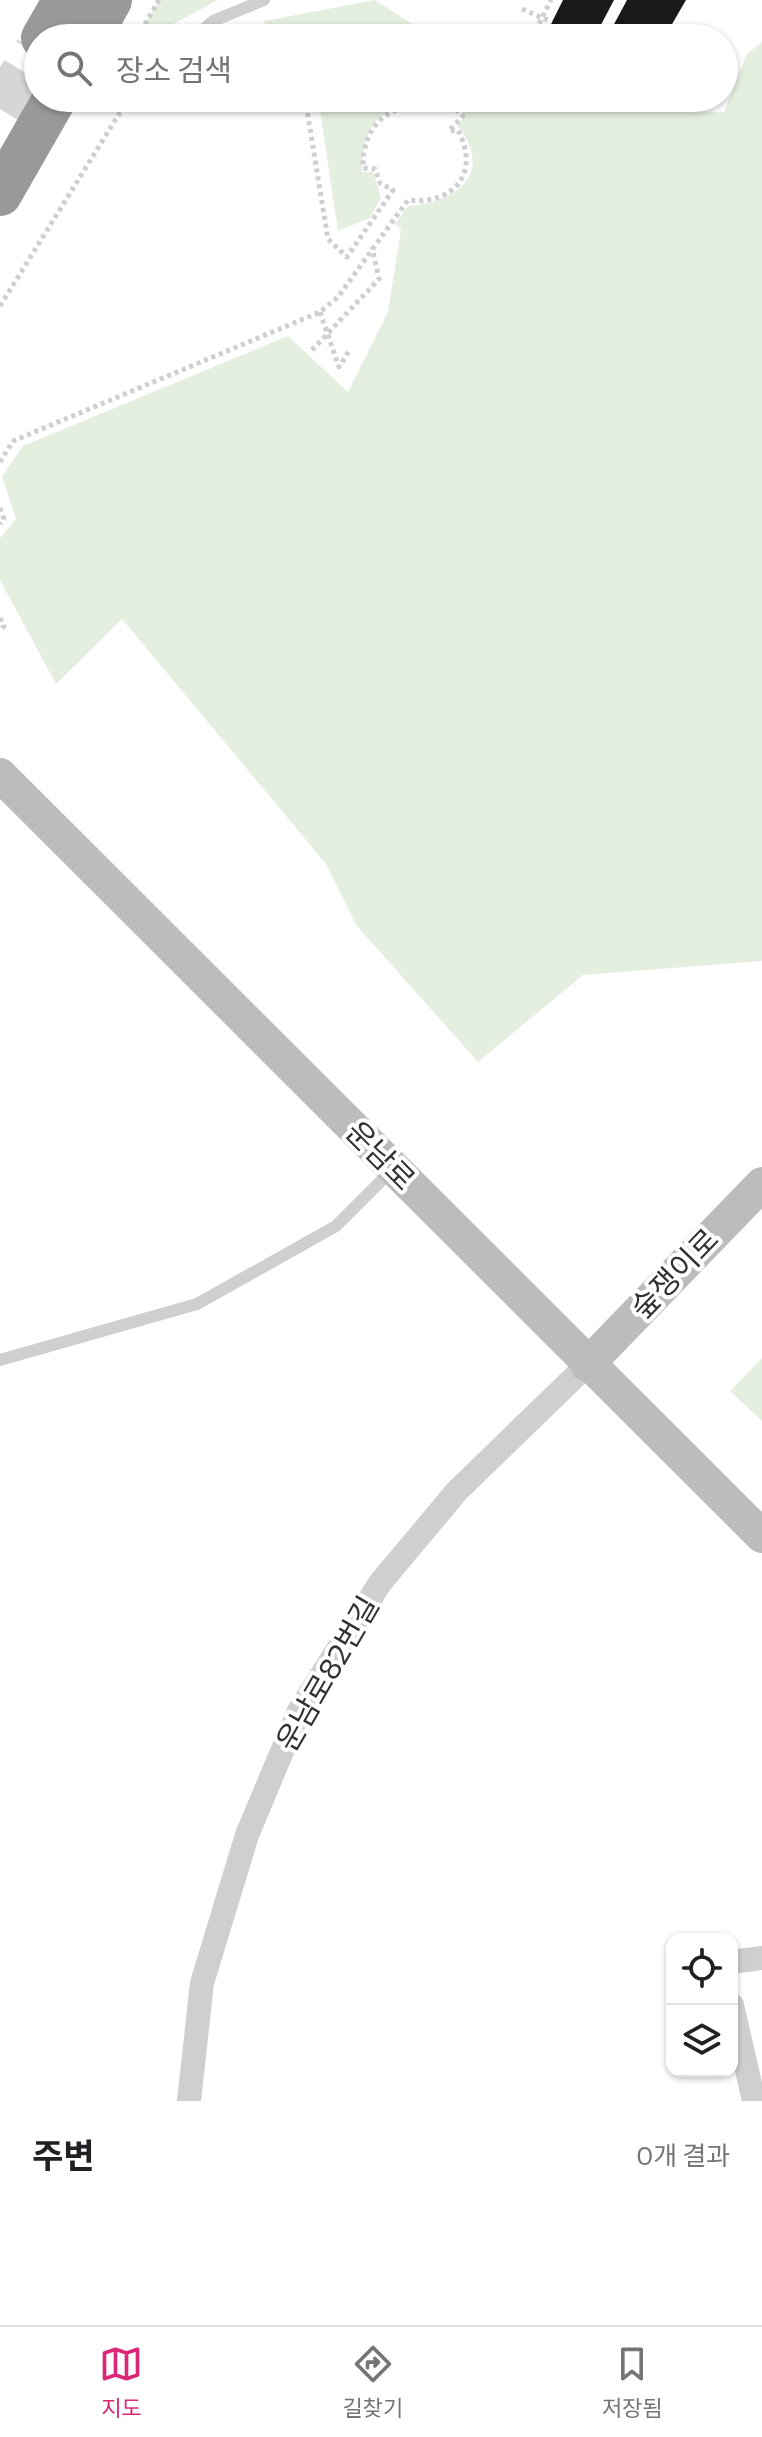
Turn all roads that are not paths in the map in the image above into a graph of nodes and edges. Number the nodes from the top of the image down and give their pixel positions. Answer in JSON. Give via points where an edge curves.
{"nodes":[{"id":1,"x":65,"y":0,"type":"edge"},
{"id":2,"x":110,"y":0,"type":"edge"},
{"id":3,"x":264,"y":0,"type":"edge"},
{"id":4,"x":51,"y":24,"type":"edge"},
{"id":5,"x":97,"y":24,"type":"edge"},
{"id":6,"x":209,"y":24,"type":"edge"},
{"id":7,"x":30,"y":112,"type":"edge"},
{"id":8,"x":47,"y":112,"type":"edge"},
{"id":9,"x":0,"y":121,"type":"edge"},
{"id":10,"x":0,"y":194,"type":"edge"},
{"id":11,"x":0,"y":775,"type":"edge"},
{"id":12,"x":393,"y":1169,"type":"junction"},
{"id":13,"x":762,"y":1184,"type":"edge"},
{"id":14,"x":0,"y":1360,"type":"edge"},
{"id":15,"x":587,"y":1365,"type":"junction"},
{"id":16,"x":762,"y":1536,"type":"edge"},
{"id":17,"x":762,"y":1958,"type":"edge"},
{"id":18,"x":738,"y":1961,"type":"edge"},
{"id":19,"x":738,"y":2031,"type":"edge"},
{"id":20,"x":189,"y":2101,"type":"edge"},
{"id":21,"x":754,"y":2101,"type":"edge"}],
"edges":[{"from":1,"to":4,"type":"highway"},
{"from":2,"to":5,"type":"highway"},
{"from":3,"to":6,"type":"lane"},
{"from":7,"to":9,"type":"highway","via":[[12,122]]},
{"from":8,"to":10,"type":"highway"},
{"from":11,"to":12,"type":"street","name":"운남로"},
{"from":12,"to":14,"type":"lane","via":[[336,1226],[197,1304]]},
{"from":12,"to":15,"type":"street","name":"운남로"},
{"from":13,"to":15,"type":"street","name":"숲쟁이로"},
{"from":15,"to":16,"type":"street","name":"운남로"},
{"from":15,"to":20,"type":"street","name":"운남로82번길","via":[[457,1491],[380,1583],[299,1711],[247,1835],[202,1983]]},
{"from":17,"to":18,"type":"street"},
{"from":19,"to":21,"type":"street"}]}
